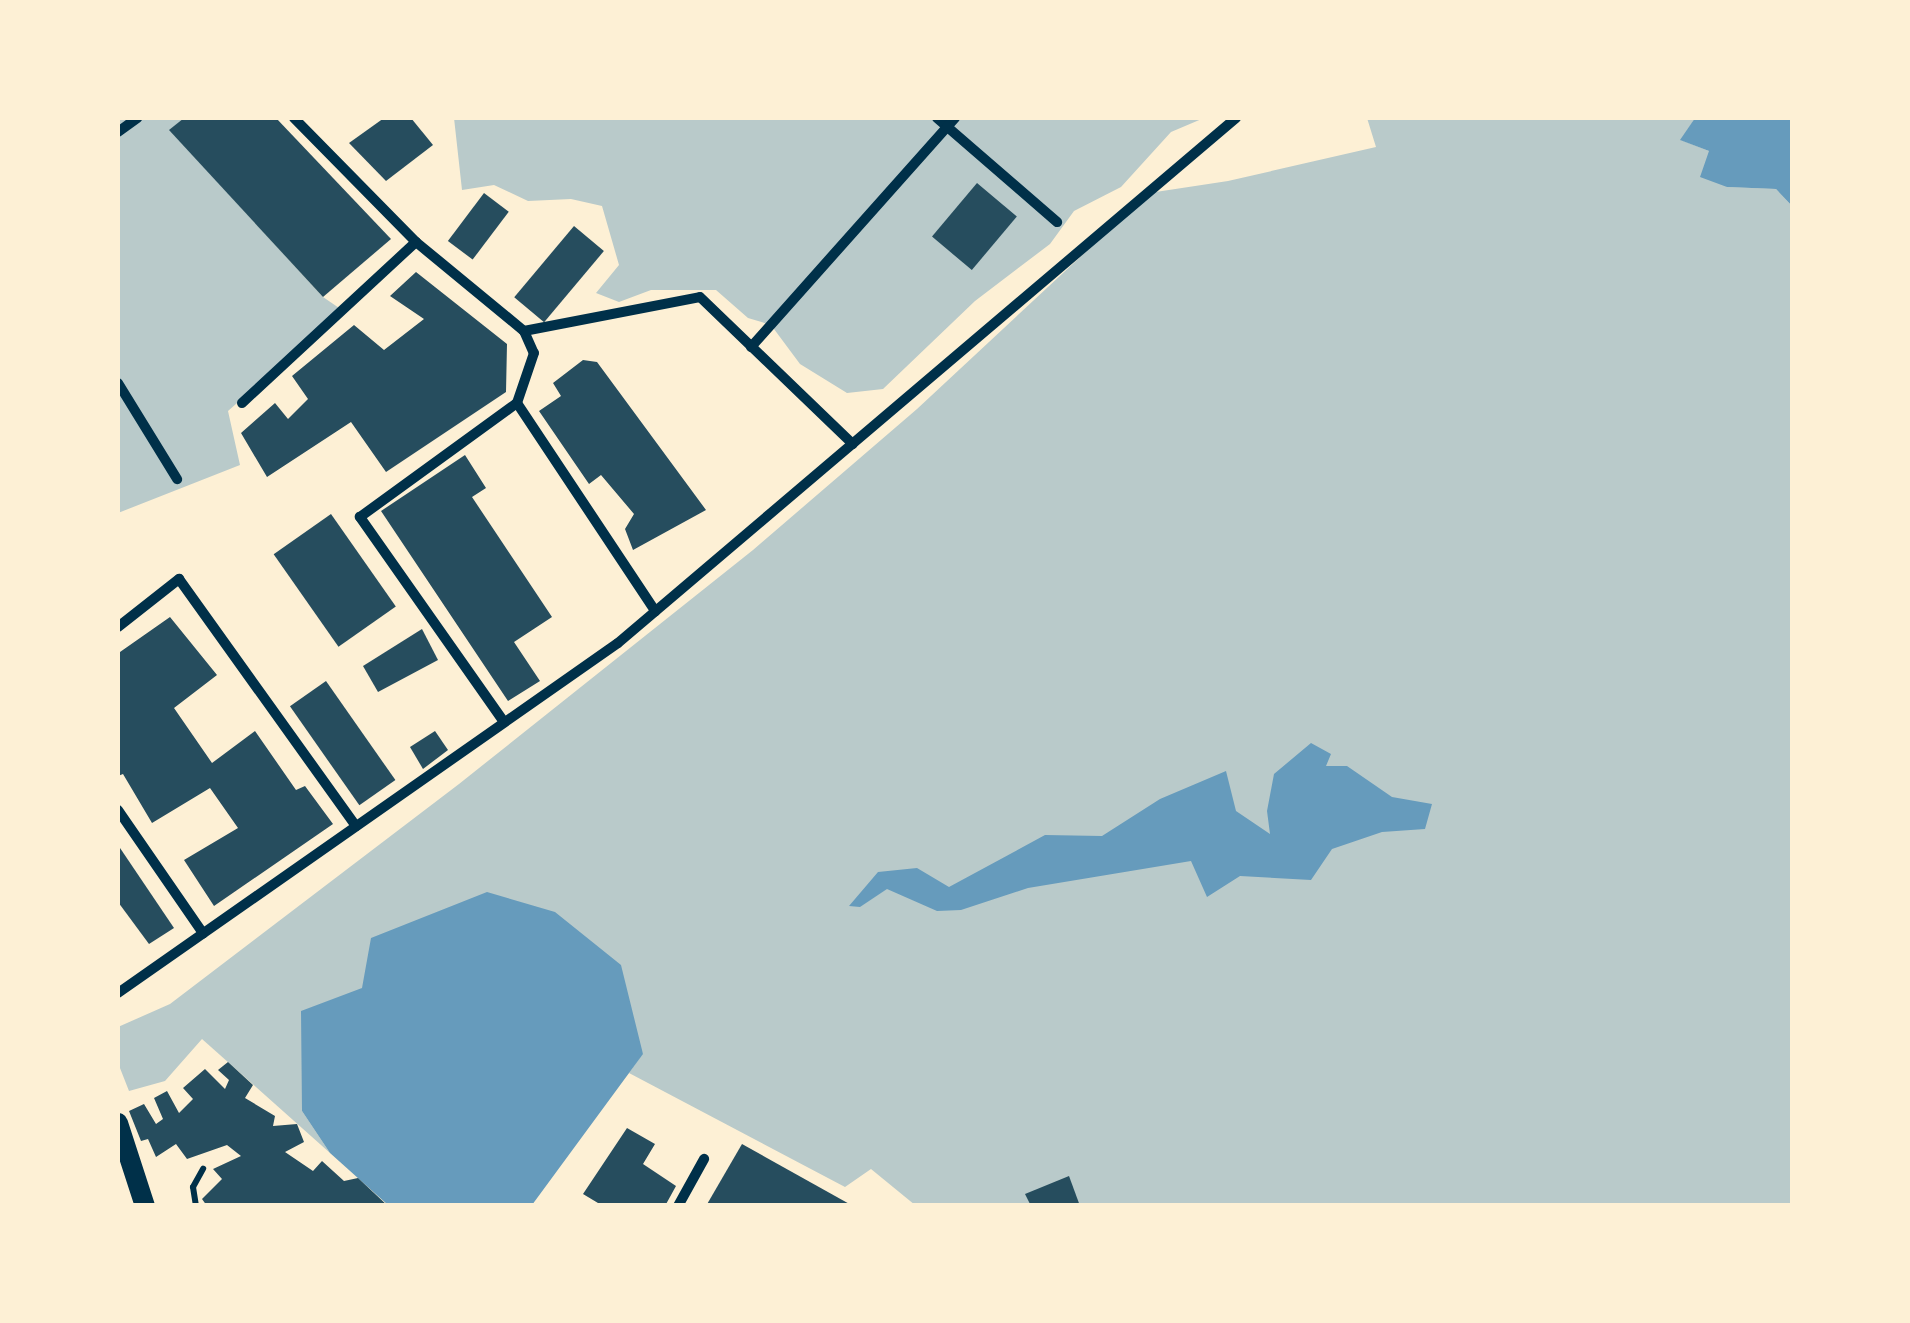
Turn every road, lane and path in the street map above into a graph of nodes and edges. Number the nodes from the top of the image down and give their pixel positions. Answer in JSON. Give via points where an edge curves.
{"nodes":[{"id":1,"x":137,"y":118,"type":"edge"},
{"id":2,"x":294,"y":118,"type":"edge"},
{"id":3,"x":937,"y":118,"type":"edge"},
{"id":4,"x":1236,"y":118,"type":"edge"},
{"id":5,"x":951,"y":122,"type":"edge"},
{"id":6,"x":118,"y":132,"type":"edge"},
{"id":7,"x":1057,"y":222,"type":"dead end"},
{"id":8,"x":416,"y":242,"type":"junction"},
{"id":9,"x":524,"y":331,"type":"junction"},
{"id":10,"x":752,"y":347,"type":"junction"},
{"id":11,"x":118,"y":383,"type":"edge"},
{"id":12,"x":242,"y":403,"type":"dead end"},
{"id":13,"x":517,"y":403,"type":"junction"},
{"id":14,"x":853,"y":444,"type":"junction"},
{"id":15,"x":177,"y":479,"type":"dead end"},
{"id":16,"x":655,"y":611,"type":"junction"},
{"id":17,"x":118,"y":627,"type":"edge"},
{"id":18,"x":504,"y":722,"type":"junction"},
{"id":19,"x":118,"y":810,"type":"edge"},
{"id":20,"x":356,"y":826,"type":"junction"},
{"id":21,"x":203,"y":933,"type":"junction"},
{"id":22,"x":118,"y":993,"type":"edge"},
{"id":23,"x":118,"y":1123,"type":"edge"},
{"id":24,"x":704,"y":1159,"type":"dead end"},
{"id":25,"x":203,"y":1170,"type":"dead end"},
{"id":26,"x":678,"y":1205,"type":"edge"},
{"id":27,"x":145,"y":1206,"type":"edge"},
{"id":28,"x":196,"y":1206,"type":"edge"}],
"edges":[{"from":1,"to":6,"type":"street"},
{"from":2,"to":8,"type":"street"},
{"from":3,"to":5,"type":"street"},
{"from":4,"to":14,"type":"street"},
{"from":5,"to":7,"type":"street"},
{"from":5,"to":10,"type":"street"},
{"from":8,"to":9,"type":"street"},
{"from":8,"to":12,"type":"street"},
{"from":9,"to":10,"type":"street","via":[[700,297]]},
{"from":9,"to":13,"type":"street","via":[[534,353]]},
{"from":10,"to":14,"type":"street"},
{"from":11,"to":15,"type":"street"},
{"from":13,"to":16,"type":"street"},
{"from":13,"to":18,"type":"street","via":[[360,517]]},
{"from":14,"to":16,"type":"street"},
{"from":16,"to":18,"type":"street"},
{"from":17,"to":20,"type":"street","via":[[180,579]]},
{"from":18,"to":20,"type":"street"},
{"from":19,"to":21,"type":"street"},
{"from":20,"to":21,"type":"street"},
{"from":21,"to":22,"type":"street"},
{"from":23,"to":27,"type":"main road"},
{"from":24,"to":26,"type":"street"},
{"from":25,"to":28,"type":"path","via":[[193,1187]]}]}
